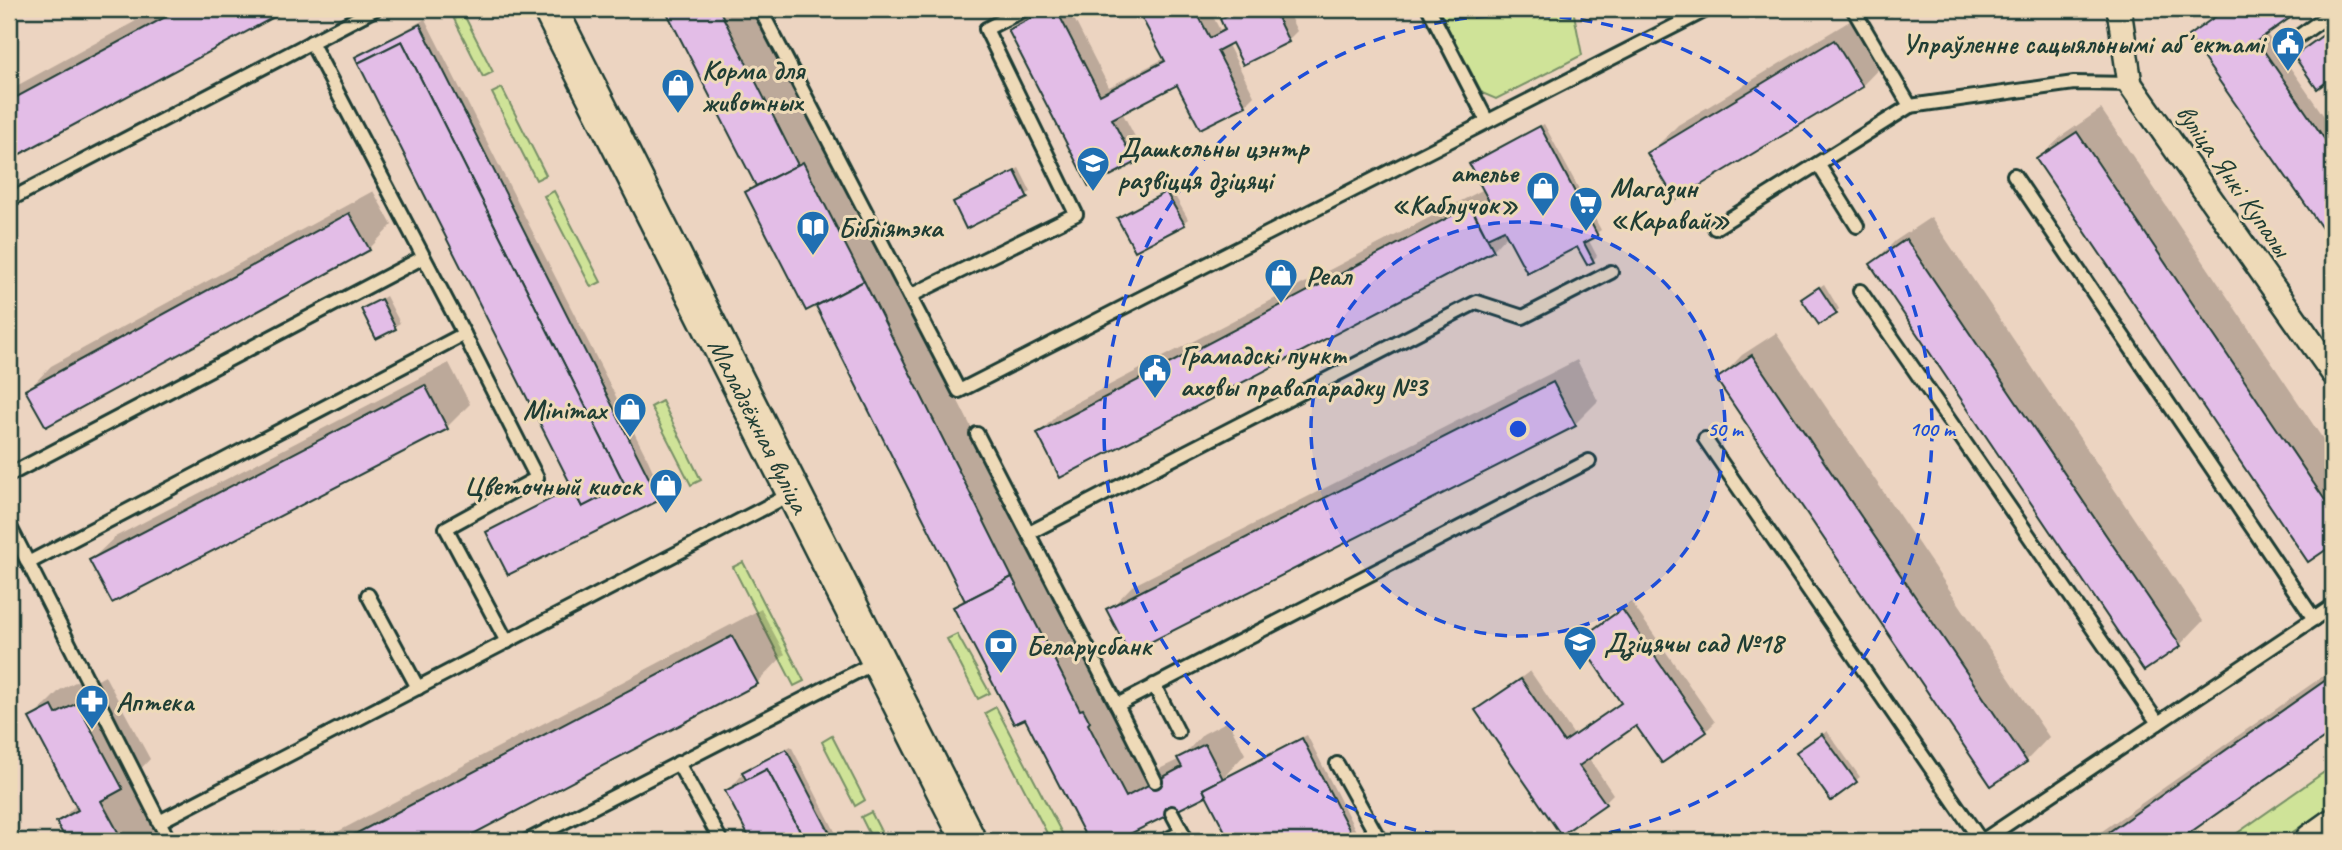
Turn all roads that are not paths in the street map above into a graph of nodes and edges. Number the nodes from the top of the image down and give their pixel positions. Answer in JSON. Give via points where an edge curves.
{"nodes":[{"id":1,"x":375,"y":9,"type":"edge"},
{"id":2,"x":550,"y":9,"type":"edge"},
{"id":3,"x":1025,"y":9,"type":"edge"},
{"id":4,"x":1429,"y":9,"type":"edge"},
{"id":5,"x":1708,"y":9,"type":"edge"},
{"id":6,"x":1853,"y":9,"type":"edge"},
{"id":7,"x":2119,"y":9,"type":"edge"},
{"id":8,"x":763,"y":10,"type":"edge"},
{"id":9,"x":2333,"y":12,"type":"edge"},
{"id":10,"x":2298,"y":37,"type":"dead end"},
{"id":11,"x":311,"y":42,"type":"junction"},
{"id":12,"x":2130,"y":83,"type":"junction"},
{"id":13,"x":1909,"y":106,"type":"junction"},
{"id":14,"x":1487,"y":121,"type":"junction"},
{"id":15,"x":1818,"y":164,"type":"junction"},
{"id":16,"x":2014,"y":175,"type":"dead end"},
{"id":17,"x":9,"y":200,"type":"edge"},
{"id":18,"x":1857,"y":226,"type":"dead end"},
{"id":19,"x":1715,"y":228,"type":"dead end"},
{"id":20,"x":422,"y":258,"type":"junction"},
{"id":21,"x":1611,"y":272,"type":"dead end"},
{"id":22,"x":1860,"y":291,"type":"dead end"},
{"id":23,"x":910,"y":296,"type":"junction"},
{"id":24,"x":464,"y":334,"type":"junction"},
{"id":25,"x":2332,"y":368,"type":"edge"},
{"id":26,"x":977,"y":434,"type":"dead end"},
{"id":27,"x":1705,"y":439,"type":"dead end"},
{"id":28,"x":1589,"y":461,"type":"dead end"},
{"id":29,"x":9,"y":475,"type":"edge"},
{"id":30,"x":794,"y":492,"type":"junction"},
{"id":31,"x":9,"y":525,"type":"edge"},
{"id":32,"x":1029,"y":533,"type":"junction"},
{"id":33,"x":28,"y":563,"type":"junction"},
{"id":34,"x":368,"y":595,"type":"dead end"},
{"id":35,"x":2333,"y":606,"type":"edge"},
{"id":36,"x":2314,"y":619,"type":"junction"},
{"id":37,"x":507,"y":642,"type":"junction"},
{"id":38,"x":878,"y":661,"type":"junction"},
{"id":39,"x":1154,"y":685,"type":"junction"},
{"id":40,"x":418,"y":688,"type":"junction"},
{"id":41,"x":1117,"y":705,"type":"junction"},
{"id":42,"x":2158,"y":723,"type":"junction"},
{"id":43,"x":1178,"y":732,"type":"dead end"},
{"id":44,"x":678,"y":763,"type":"junction"},
{"id":45,"x":1337,"y":764,"type":"dead end"},
{"id":46,"x":1155,"y":781,"type":"dead end"},
{"id":47,"x":1172,"y":813,"type":"dead end"},
{"id":48,"x":159,"y":822,"type":"junction"},
{"id":49,"x":2333,"y":826,"type":"edge"},
{"id":50,"x":1184,"y":836,"type":"edge"},
{"id":51,"x":169,"y":841,"type":"edge"},
{"id":52,"x":527,"y":841,"type":"edge"},
{"id":53,"x":721,"y":841,"type":"edge"},
{"id":54,"x":969,"y":841,"type":"edge"},
{"id":55,"x":1164,"y":841,"type":"edge"},
{"id":56,"x":1380,"y":841,"type":"edge"},
{"id":57,"x":1981,"y":841,"type":"edge"},
{"id":58,"x":2312,"y":841,"type":"edge"}],
"edges":[{"from":1,"to":11,"type":"lane"},
{"from":2,"to":30,"type":"main road","name":"Маладзёжная вуліца"},
{"from":3,"to":23,"type":"lane","via":[[986,29],[1076,214]]},
{"from":4,"to":14,"type":"lane"},
{"from":5,"to":14,"type":"lane"},
{"from":6,"to":13,"type":"lane"},
{"from":7,"to":12,"type":"street","name":"вуліца Янкі Купалы"},
{"from":8,"to":23,"type":"lane"},
{"from":9,"to":10,"type":"lane"},
{"from":11,"to":17,"type":"lane"},
{"from":11,"to":20,"type":"lane"},
{"from":12,"to":13,"type":"lane","via":[[2074,83]]},
{"from":12,"to":25,"type":"street","name":"вуліца Янкі Купалы"},
{"from":13,"to":15,"type":"lane"},
{"from":14,"to":23,"type":"lane","via":[[962,396]]},
{"from":15,"to":18,"type":"lane"},
{"from":15,"to":19,"type":"lane"},
{"from":16,"to":36,"type":"lane"},
{"from":20,"to":24,"type":"lane"},
{"from":20,"to":29,"type":"lane"},
{"from":21,"to":32,"type":"lane","via":[[1523,317],[1477,302]]},
{"from":22,"to":42,"type":"lane"},
{"from":24,"to":33,"type":"lane"},
{"from":24,"to":37,"type":"lane","via":[[537,478],[446,528]]},
{"from":26,"to":32,"type":"lane"},
{"from":27,"to":57,"type":"lane"},
{"from":28,"to":39,"type":"lane"},
{"from":30,"to":37,"type":"lane"},
{"from":30,"to":38,"type":"main road","name":"Маладзёжная вуліца"},
{"from":31,"to":33,"type":"lane"},
{"from":32,"to":41,"type":"lane"},
{"from":33,"to":48,"type":"lane"},
{"from":34,"to":40,"type":"lane"},
{"from":35,"to":36,"type":"lane"},
{"from":36,"to":42,"type":"lane"},
{"from":37,"to":40,"type":"lane"},
{"from":38,"to":44,"type":"lane"},
{"from":38,"to":54,"type":"main road","name":"Маладзёжная вуліца"},
{"from":39,"to":41,"type":"lane"},
{"from":39,"to":43,"type":"lane"},
{"from":40,"to":48,"type":"lane"},
{"from":41,"to":46,"type":"lane"},
{"from":42,"to":57,"type":"lane"},
{"from":44,"to":52,"type":"lane"},
{"from":44,"to":53,"type":"lane"},
{"from":45,"to":56,"type":"lane"},
{"from":47,"to":50,"type":"lane"},
{"from":48,"to":51,"type":"lane"},
{"from":49,"to":58,"type":"main road"},
{"from":50,"to":55,"type":"lane"}]}
